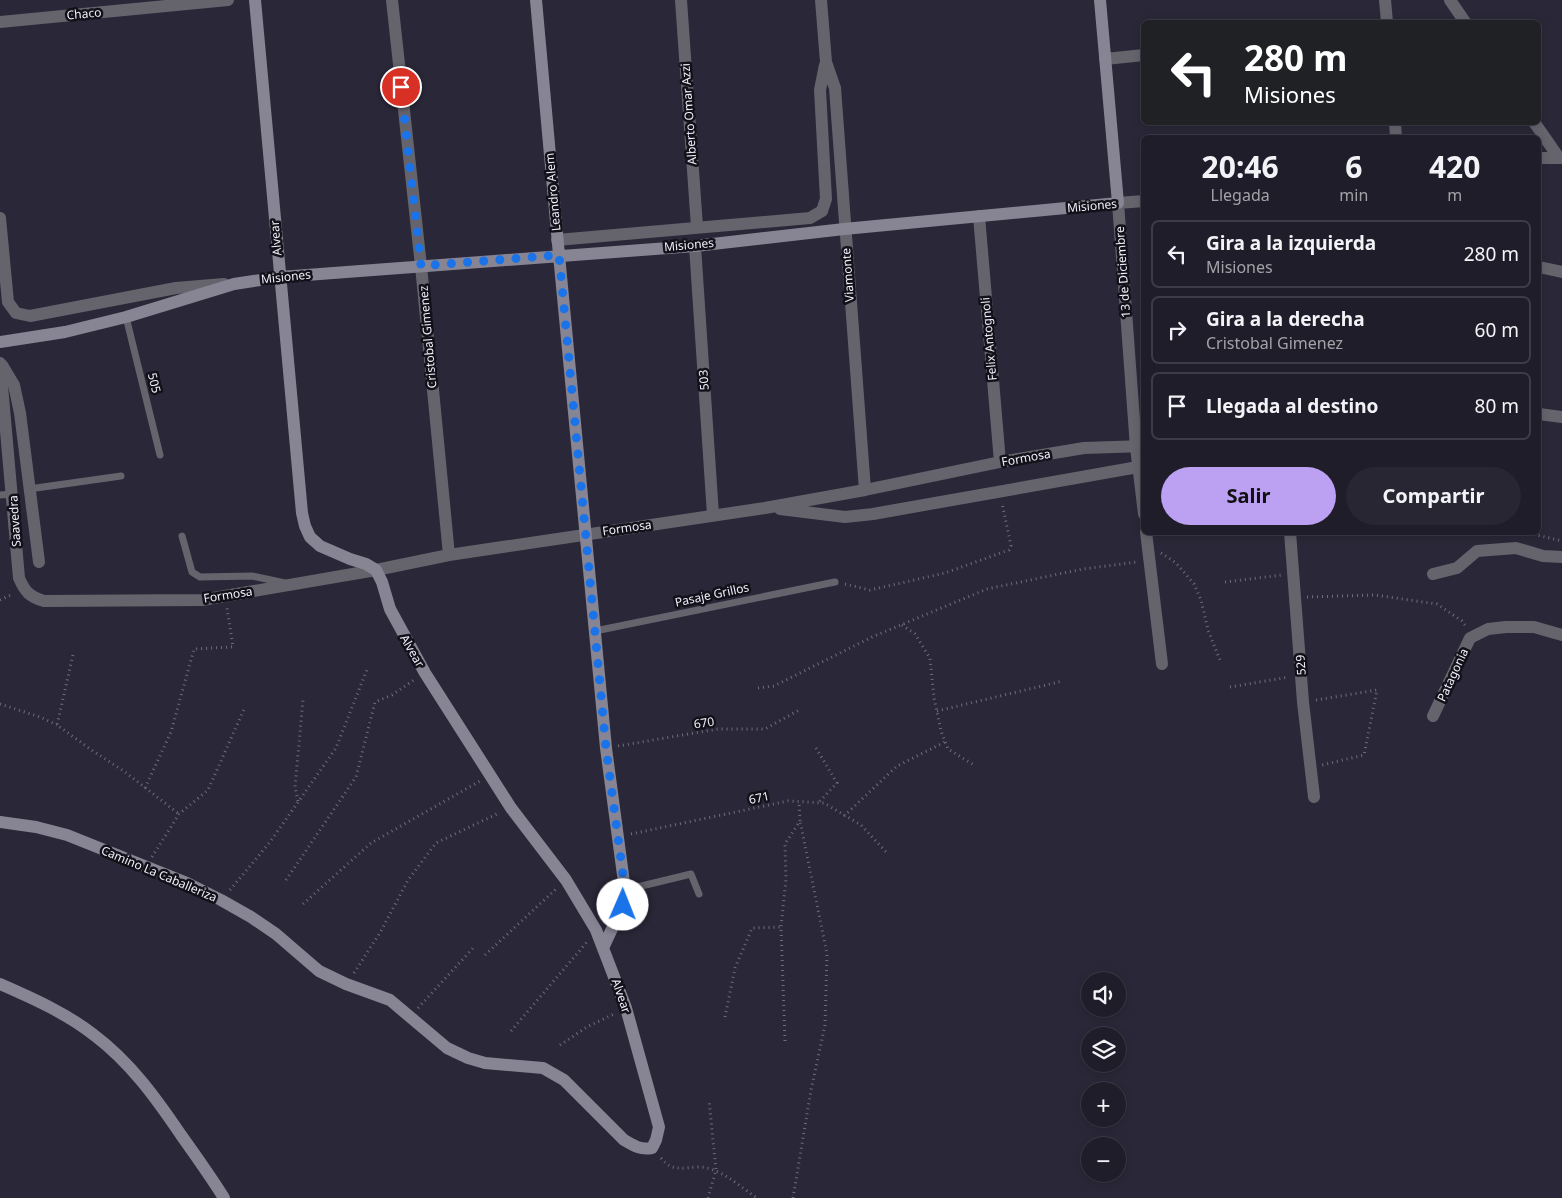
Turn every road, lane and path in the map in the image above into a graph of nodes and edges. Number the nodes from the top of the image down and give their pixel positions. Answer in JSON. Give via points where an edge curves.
{"nodes":[{"id":1,"x":228,"y":0,"type":"edge"},
{"id":2,"x":255,"y":0,"type":"edge"},
{"id":3,"x":392,"y":0,"type":"edge"},
{"id":4,"x":536,"y":0,"type":"edge"},
{"id":5,"x":681,"y":0,"type":"edge"},
{"id":6,"x":821,"y":0,"type":"edge"},
{"id":7,"x":1100,"y":0,"type":"edge"},
{"id":8,"x":1385,"y":0,"type":"edge"},
{"id":9,"x":1450,"y":0,"type":"edge"},
{"id":10,"x":1387,"y":20,"type":"edge"},
{"id":11,"x":1464,"y":20,"type":"edge"},
{"id":12,"x":0,"y":22,"type":"edge"},
{"id":13,"x":1141,"y":55,"type":"edge"},
{"id":14,"x":1105,"y":59,"type":"junction"},
{"id":15,"x":826,"y":62,"type":"junction"},
{"id":16,"x":1536,"y":125,"type":"edge"},
{"id":17,"x":1541,"y":158,"type":"edge"},
{"id":18,"x":1560,"y":158,"type":"edge"},
{"id":19,"x":1141,"y":202,"type":"edge"},
{"id":20,"x":1118,"y":203,"type":"junction"},
{"id":21,"x":822,"y":212,"type":"joint"},
{"id":22,"x":979,"y":216,"type":"junction"},
{"id":23,"x":0,"y":218,"type":"edge"},
{"id":24,"x":698,"y":227,"type":"junction"},
{"id":25,"x":844,"y":229,"type":"junction"},
{"id":26,"x":557,"y":240,"type":"junction"},
{"id":27,"x":695,"y":246,"type":"junction"},
{"id":28,"x":559,"y":255,"type":"junction"},
{"id":29,"x":421,"y":266,"type":"junction"},
{"id":30,"x":1541,"y":267,"type":"edge"},
{"id":31,"x":1562,"y":272,"type":"edge"},
{"id":32,"x":280,"y":277,"type":"junction"},
{"id":33,"x":234,"y":284,"type":"junction"},
{"id":34,"x":126,"y":317,"type":"junction"},
{"id":35,"x":0,"y":342,"type":"edge"},
{"id":36,"x":0,"y":362,"type":"edge"},
{"id":37,"x":1541,"y":414,"type":"edge"},
{"id":38,"x":1562,"y":417,"type":"edge"},
{"id":39,"x":1140,"y":447,"type":"edge"},
{"id":40,"x":160,"y":455,"type":"dead end"},
{"id":41,"x":1000,"y":462,"type":"junction"},
{"id":42,"x":1138,"y":467,"type":"junction"},
{"id":43,"x":121,"y":476,"type":"dead end"},
{"id":44,"x":30,"y":488,"type":"junction"},
{"id":45,"x":865,"y":490,"type":"junction"},
{"id":46,"x":1141,"y":490,"type":"edge"},
{"id":47,"x":999,"y":492,"type":"junction"},
{"id":48,"x":6,"y":495,"type":"edge"},
{"id":49,"x":765,"y":508,"type":"junction"},
{"id":50,"x":713,"y":515,"type":"junction"},
{"id":51,"x":585,"y":534,"type":"junction"},
{"id":52,"x":1290,"y":535,"type":"edge"},
{"id":53,"x":1535,"y":535,"type":"edge"},
{"id":54,"x":182,"y":536,"type":"dead end"},
{"id":55,"x":1147,"y":539,"type":"edge"},
{"id":56,"x":1562,"y":542,"type":"edge"},
{"id":57,"x":449,"y":555,"type":"junction"},
{"id":58,"x":1562,"y":557,"type":"edge"},
{"id":59,"x":1149,"y":560,"type":"junction"},
{"id":60,"x":39,"y":562,"type":"dead end"},
{"id":61,"x":376,"y":570,"type":"junction"},
{"id":62,"x":1294,"y":574,"type":"junction"},
{"id":63,"x":1433,"y":574,"type":"dead end"},
{"id":64,"x":835,"y":582,"type":"joint"},
{"id":65,"x":1225,"y":582,"type":"dead end"},
{"id":66,"x":288,"y":584,"type":"junction"},
{"id":67,"x":24,"y":589,"type":"joint"},
{"id":68,"x":225,"y":596,"type":"junction"},
{"id":69,"x":1296,"y":597,"type":"junction"},
{"id":70,"x":902,"y":625,"type":"junction"},
{"id":71,"x":595,"y":631,"type":"junction"},
{"id":72,"x":1562,"y":635,"type":"edge"},
{"id":73,"x":1470,"y":638,"type":"junction"},
{"id":74,"x":73,"y":655,"type":"dead end"},
{"id":75,"x":1220,"y":660,"type":"dead end"},
{"id":76,"x":1162,"y":664,"type":"dead end"},
{"id":77,"x":368,"y":667,"type":"dead end"},
{"id":78,"x":425,"y":673,"type":"junction"},
{"id":79,"x":1302,"y":675,"type":"junction"},
{"id":80,"x":1063,"y":681,"type":"dead end"},
{"id":81,"x":1230,"y":687,"type":"dead end"},
{"id":82,"x":758,"y":688,"type":"dead end"},
{"id":83,"x":303,"y":700,"type":"dead end"},
{"id":84,"x":1303,"y":702,"type":"junction"},
{"id":85,"x":0,"y":704,"type":"edge"},
{"id":86,"x":245,"y":707,"type":"dead end"},
{"id":87,"x":800,"y":709,"type":"dead end"},
{"id":88,"x":937,"y":711,"type":"junction"},
{"id":89,"x":1433,"y":716,"type":"dead end"},
{"id":90,"x":57,"y":725,"type":"junction"},
{"id":91,"x":945,"y":742,"type":"junction"},
{"id":92,"x":606,"y":748,"type":"junction"},
{"id":93,"x":816,"y":748,"type":"dead end"},
{"id":94,"x":974,"y":765,"type":"dead end"},
{"id":95,"x":1311,"y":767,"type":"junction"},
{"id":96,"x":490,"y":775,"type":"junction"},
{"id":97,"x":145,"y":788,"type":"junction"},
{"id":98,"x":1314,"y":798,"type":"dead end"},
{"id":99,"x":298,"y":801,"type":"junction"},
{"id":100,"x":799,"y":802,"type":"junction"},
{"id":101,"x":818,"y":802,"type":"junction"},
{"id":102,"x":511,"y":808,"type":"junction"},
{"id":103,"x":179,"y":814,"type":"junction"},
{"id":104,"x":844,"y":816,"type":"junction"},
{"id":105,"x":800,"y":820,"type":"junction"},
{"id":106,"x":0,"y":822,"type":"edge"},
{"id":107,"x":617,"y":837,"type":"junction"},
{"id":108,"x":888,"y":854,"type":"dead end"},
{"id":109,"x":146,"y":867,"type":"junction"},
{"id":110,"x":286,"y":880,"type":"dead end"},
{"id":111,"x":566,"y":880,"type":"junction"},
{"id":112,"x":625,"y":890,"type":"junction"},
{"id":113,"x":699,"y":894,"type":"dead end"},
{"id":114,"x":222,"y":900,"type":"junction"},
{"id":115,"x":303,"y":904,"type":"dead end"},
{"id":116,"x":781,"y":927,"type":"junction"},
{"id":117,"x":596,"y":930,"type":"junction"},
{"id":118,"x":475,"y":946,"type":"dead end"},
{"id":119,"x":604,"y":946,"type":"junction"},
{"id":120,"x":485,"y":955,"type":"dead end"},
{"id":121,"x":0,"y":984,"type":"edge"},
{"id":122,"x":346,"y":984,"type":"junction"},
{"id":123,"x":626,"y":1008,"type":"junction"},
{"id":124,"x":410,"y":1016,"type":"junction"},
{"id":125,"x":724,"y":1017,"type":"dead end"},
{"id":126,"x":511,"y":1031,"type":"dead end"},
{"id":127,"x":786,"y":1041,"type":"dead end"},
{"id":128,"x":560,"y":1045,"type":"dead end"},
{"id":129,"x":710,"y":1100,"type":"dead end"},
{"id":130,"x":652,"y":1148,"type":"junction"},
{"id":131,"x":716,"y":1170,"type":"junction"},
{"id":132,"x":224,"y":1198,"type":"edge"},
{"id":133,"x":708,"y":1198,"type":"edge"},
{"id":134,"x":757,"y":1198,"type":"edge"},
{"id":135,"x":793,"y":1198,"type":"edge"}],
"edges":[{"from":1,"to":12,"type":"street","name":"Chaco"},
{"from":2,"to":32,"type":"street","name":"Alvear"},
{"from":3,"to":29,"type":"street","name":"Cristobal Gimenez"},
{"from":4,"to":26,"type":"street","name":"Leandro Alem"},
{"from":5,"to":24,"type":"street","name":"Alberto Omar Azzi"},
{"from":6,"to":15,"type":"street","name":"Viamonte"},
{"from":7,"to":14,"type":"street","name":"13 de Diciembre"},
{"from":8,"to":10,"type":"street"},
{"from":9,"to":11,"type":"street"},
{"from":13,"to":14,"type":"street"},
{"from":14,"to":20,"type":"street","name":"13 de Diciembre"},
{"from":15,"to":21,"type":"street","name":"Viamonte","via":[[820,90],[826,199]]},
{"from":15,"to":25,"type":"street","name":"Viamonte","via":[[835,88]]},
{"from":16,"to":18,"type":"street"},
{"from":17,"to":18,"type":"street"},
{"from":19,"to":20,"type":"street","name":"Misiones"},
{"from":20,"to":22,"type":"street","name":"Misiones"},
{"from":20,"to":39,"type":"street","name":"13 de Diciembre"},
{"from":21,"to":24,"type":"street","name":"Misiones","via":[[810,218]]},
{"from":22,"to":25,"type":"street","name":"Misiones"},
{"from":22,"to":41,"type":"street","name":"Felix Antognoli"},
{"from":23,"to":33,"type":"street","name":"Misiones","via":[[8,302],[16,312],[30,316],[176,288]]},
{"from":24,"to":26,"type":"street","name":"Misiones"},
{"from":25,"to":27,"type":"street","name":"Misiones"},
{"from":25,"to":45,"type":"street","name":"Viamonte"},
{"from":26,"to":28,"type":"street","name":"Leandro Alem"},
{"from":27,"to":28,"type":"street","name":"Misiones"},
{"from":27,"to":50,"type":"street","name":"503"},
{"from":28,"to":29,"type":"street","name":"Misiones"},
{"from":28,"to":51,"type":"street","name":"Leandro Alem"},
{"from":29,"to":32,"type":"street","name":"Misiones"},
{"from":29,"to":57,"type":"street","name":"Cristobal Gimenez"},
{"from":30,"to":31,"type":"street"},
{"from":32,"to":33,"type":"street","name":"Misiones"},
{"from":32,"to":61,"type":"street","name":"Alvear","via":[[305,526],[310,537],[320,546]]},
{"from":33,"to":34,"type":"street","name":"Misiones"},
{"from":34,"to":35,"type":"street","name":"Misiones","via":[[65,332]]},
{"from":34,"to":40,"type":"lane","name":"505"},
{"from":36,"to":44,"type":"street","via":[[14,385]]},
{"from":36,"to":48,"type":"street","name":"Saavedra"},
{"from":37,"to":38,"type":"street"},
{"from":39,"to":41,"type":"street","name":"Formosa","via":[[1084,448]]},
{"from":39,"to":42,"type":"street","name":"13 de Diciembre"},
{"from":41,"to":45,"type":"street","name":"Formosa"},
{"from":42,"to":46,"type":"street","name":"13 de Diciembre"},
{"from":42,"to":47,"type":"street"},
{"from":43,"to":44,"type":"lane"},
{"from":44,"to":60,"type":"street"},
{"from":45,"to":49,"type":"street","name":"Formosa"},
{"from":47,"to":49,"type":"street","via":[[845,517]]},
{"from":47,"to":64,"type":"path","via":[[1011,546],[1009,550],[945,573],[870,590]]},
{"from":48,"to":67,"type":"street","name":"Saavedra","via":[[19,578]]},
{"from":49,"to":50,"type":"street","name":"Formosa"},
{"from":50,"to":51,"type":"street","name":"Formosa"},
{"from":51,"to":57,"type":"street","name":"Formosa"},
{"from":51,"to":71,"type":"street","name":"Leandro Alem"},
{"from":52,"to":62,"type":"street","name":"529"},
{"from":53,"to":56,"type":"path"},
{"from":54,"to":66,"type":"lane","via":[[192,572],[200,577],[252,576]]},
{"from":55,"to":59,"type":"street"},
{"from":55,"to":75,"type":"path","via":[[1176,563],[1194,584]]},
{"from":57,"to":61,"type":"street","name":"Formosa"},
{"from":58,"to":63,"type":"street","via":[[1543,556],[1516,548],[1477,551],[1457,568]]},
{"from":59,"to":70,"type":"path","via":[[1083,569],[987,589]]},
{"from":59,"to":76,"type":"street"},
{"from":61,"to":66,"type":"street","name":"Formosa"},
{"from":61,"to":78,"type":"street","name":"Alvear","via":[[390,609]]},
{"from":62,"to":65,"type":"path"},
{"from":62,"to":69,"type":"street","name":"529"},
{"from":64,"to":71,"type":"lane","name":"Pasaje Grillos"},
{"from":66,"to":68,"type":"street","name":"Formosa"},
{"from":67,"to":68,"type":"street","name":"Formosa","via":[[32,598],[44,601],[202,600]]},
{"from":68,"to":97,"type":"path","via":[[234,647],[194,650],[171,732]]},
{"from":69,"to":73,"type":"path","via":[[1375,595],[1436,604],[1462,621]]},
{"from":69,"to":79,"type":"street","name":"529"},
{"from":70,"to":82,"type":"path","via":[[774,686]]},
{"from":70,"to":88,"type":"path","via":[[915,634],[930,658]]},
{"from":71,"to":92,"type":"street","name":"Leandro Alem"},
{"from":72,"to":73,"type":"street","name":"Patagonia","via":[[1534,627],[1506,627],[1488,629]]},
{"from":73,"to":89,"type":"street","name":"Patagonia"},
{"from":74,"to":90,"type":"path"},
{"from":77,"to":99,"type":"path","via":[[336,748]]},
{"from":78,"to":96,"type":"street","name":"Alvear"},
{"from":78,"to":110,"type":"path","via":[[375,702],[356,777]]},
{"from":79,"to":81,"type":"path"},
{"from":79,"to":84,"type":"street","name":"529"},
{"from":80,"to":88,"type":"path"},
{"from":83,"to":99,"type":"path","via":[[295,788]]},
{"from":84,"to":95,"type":"street","name":"529"},
{"from":84,"to":95,"type":"path","via":[[1377,690],[1364,755]]},
{"from":85,"to":90,"type":"path"},
{"from":86,"to":103,"type":"path","via":[[208,790]]},
{"from":87,"to":92,"type":"path","name":"670","via":[[765,729],[718,729]]},
{"from":88,"to":91,"type":"path"},
{"from":90,"to":97,"type":"path"},
{"from":91,"to":94,"type":"path","via":[[948,749]]},
{"from":91,"to":104,"type":"path","via":[[897,766]]},
{"from":92,"to":107,"type":"street","name":"Leandro Alem"},
{"from":93,"to":101,"type":"path","via":[[837,783]]},
{"from":95,"to":98,"type":"street","name":"529"},
{"from":96,"to":102,"type":"street","name":"Alvear"},
{"from":96,"to":115,"type":"path","via":[[371,843]]},
{"from":97,"to":103,"type":"path"},
{"from":99,"to":114,"type":"path","via":[[270,842]]},
{"from":100,"to":101,"type":"path","name":"671"},
{"from":100,"to":105,"type":"path"},
{"from":100,"to":107,"type":"path","name":"671","via":[[788,801]]},
{"from":101,"to":104,"type":"path","name":"671"},
{"from":102,"to":111,"type":"street","name":"Alvear"},
{"from":102,"to":122,"type":"path","via":[[436,843],[408,880],[381,932]]},
{"from":103,"to":109,"type":"path"},
{"from":104,"to":108,"type":"path","name":"671","via":[[861,825]]},
{"from":105,"to":116,"type":"path","via":[[785,844],[786,879]]},
{"from":105,"to":135,"type":"path","via":[[827,963],[825,1024],[810,1090]]},
{"from":106,"to":109,"type":"street","name":"Camino La Caballeriza","via":[[67,835]]},
{"from":107,"to":112,"type":"street","name":"Leandro Alem"},
{"from":109,"to":114,"type":"street","name":"Camino La Caballeriza"},
{"from":111,"to":117,"type":"street","name":"Alvear"},
{"from":111,"to":120,"type":"path"},
{"from":112,"to":113,"type":"lane","via":[[691,874]]},
{"from":112,"to":119,"type":"street","name":"Leandro Alem","via":[[623,905]]},
{"from":114,"to":122,"type":"street","name":"Camino La Caballeriza","via":[[276,934],[320,971]]},
{"from":116,"to":125,"type":"path","via":[[752,928],[734,968]]},
{"from":116,"to":127,"type":"path"},
{"from":117,"to":119,"type":"street","name":"Alvear"},
{"from":117,"to":126,"type":"path"},
{"from":118,"to":124,"type":"path"},
{"from":119,"to":123,"type":"street","name":"Alvear"},
{"from":121,"to":132,"type":"street","via":[[63,1014],[118,1055],[151,1092]]},
{"from":122,"to":124,"type":"street","name":"Camino La Caballeriza","via":[[390,1000]]},
{"from":123,"to":128,"type":"path"},
{"from":123,"to":130,"type":"street","name":"Alvear","via":[[659,1127]]},
{"from":124,"to":130,"type":"street","name":"Camino La Caballeriza","via":[[448,1048],[468,1058],[485,1063],[543,1068],[564,1080],[624,1140],[643,1150]]},
{"from":129,"to":131,"type":"path"},
{"from":130,"to":131,"type":"path","via":[[667,1165],[681,1169],[700,1167]]},
{"from":131,"to":133,"type":"path"},
{"from":131,"to":134,"type":"path"}]}
